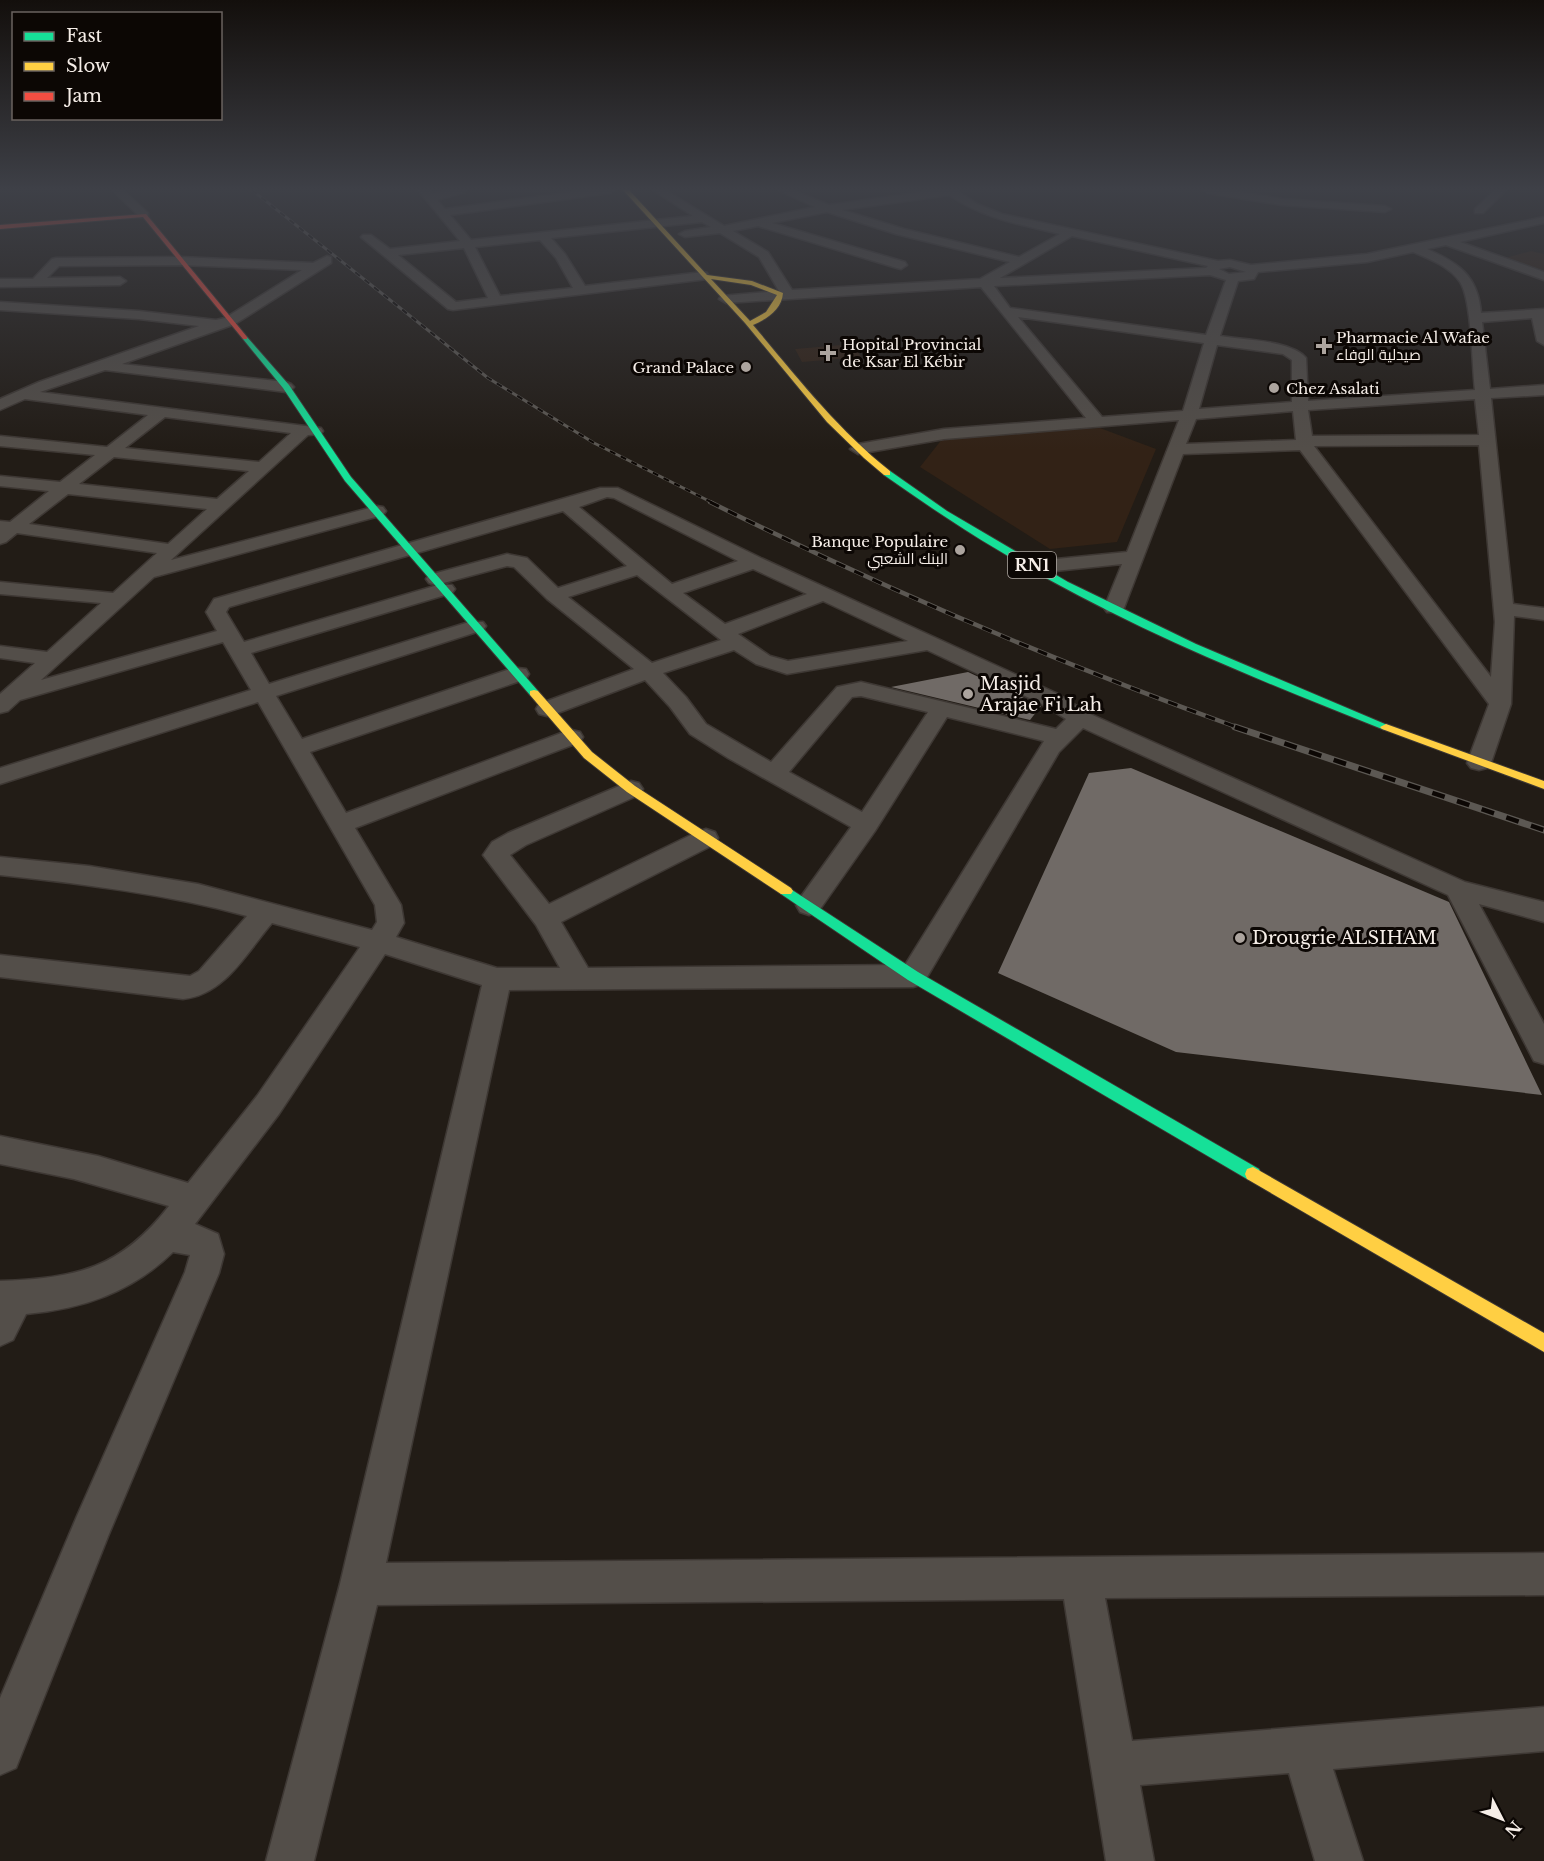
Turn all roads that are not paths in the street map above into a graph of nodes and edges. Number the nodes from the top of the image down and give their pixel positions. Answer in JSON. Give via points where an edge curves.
{"nodes":[{"id":1,"x":42,"y":277,"type":"edge"},
{"id":2,"x":117,"y":277,"type":"edge"},
{"id":3,"x":192,"y":277,"type":"edge"},
{"id":4,"x":300,"y":277,"type":"edge"},
{"id":5,"x":415,"y":277,"type":"edge"},
{"id":6,"x":484,"y":277,"type":"edge"},
{"id":7,"x":572,"y":277,"type":"edge"},
{"id":8,"x":696,"y":277,"type":"edge"},
{"id":9,"x":704,"y":277,"type":"edge"},
{"id":10,"x":708,"y":277,"type":"edge"},
{"id":11,"x":775,"y":277,"type":"edge"},
{"id":12,"x":878,"y":277,"type":"edge"},
{"id":13,"x":993,"y":277,"type":"edge"},
{"id":14,"x":1069,"y":277,"type":"edge"},
{"id":15,"x":1243,"y":277,"type":"edge"},
{"id":16,"x":1462,"y":277,"type":"edge"},
{"id":17,"x":1233,"y":278,"type":"joint"},
{"id":18,"x":984,"y":282,"type":"junction"},
{"id":19,"x":0,"y":283,"type":"edge"},
{"id":20,"x":36,"y":283,"type":"junction"},
{"id":21,"x":125,"y":289,"type":"junction"},
{"id":22,"x":857,"y":289,"type":"junction"},
{"id":23,"x":580,"y":291,"type":"junction"},
{"id":24,"x":784,"y":294,"type":"junction"},
{"id":25,"x":726,"y":299,"type":"junction"},
{"id":26,"x":496,"y":301,"type":"junction"},
{"id":27,"x":0,"y":306,"type":"edge"},
{"id":28,"x":1006,"y":311,"type":"junction"},
{"id":29,"x":1541,"y":314,"type":"edge"},
{"id":30,"x":139,"y":315,"type":"junction"},
{"id":31,"x":1475,"y":318,"type":"junction"},
{"id":32,"x":223,"y":323,"type":"junction"},
{"id":33,"x":748,"y":324,"type":"junction"},
{"id":34,"x":1212,"y":338,"type":"junction"},
{"id":35,"x":1544,"y":341,"type":"edge"},
{"id":36,"x":103,"y":366,"type":"junction"},
{"id":37,"x":286,"y":387,"type":"junction"},
{"id":38,"x":15,"y":389,"type":"junction"},
{"id":39,"x":1544,"y":390,"type":"edge"},
{"id":40,"x":1482,"y":394,"type":"junction"},
{"id":41,"x":0,"y":405,"type":"edge"},
{"id":42,"x":1300,"y":406,"type":"junction"},
{"id":43,"x":160,"y":413,"type":"junction"},
{"id":44,"x":1189,"y":416,"type":"junction"},
{"id":45,"x":1098,"y":422,"type":"junction"},
{"id":46,"x":310,"y":430,"type":"junction"},
{"id":47,"x":1486,"y":440,"type":"junction"},
{"id":48,"x":0,"y":441,"type":"edge"},
{"id":49,"x":1305,"y":443,"type":"junction"},
{"id":50,"x":858,"y":449,"type":"junction"},
{"id":51,"x":1176,"y":449,"type":"junction"},
{"id":52,"x":111,"y":452,"type":"junction"},
{"id":53,"x":262,"y":467,"type":"junction"},
{"id":54,"x":0,"y":481,"type":"edge"},
{"id":55,"x":64,"y":487,"type":"junction"},
{"id":56,"x":220,"y":505,"type":"junction"},
{"id":57,"x":566,"y":505,"type":"junction"},
{"id":58,"x":377,"y":511,"type":"junction"},
{"id":59,"x":4,"y":530,"type":"edge"},
{"id":60,"x":409,"y":548,"type":"junction"},
{"id":61,"x":172,"y":550,"type":"junction"},
{"id":62,"x":1133,"y":557,"type":"junction"},
{"id":63,"x":754,"y":562,"type":"junction"},
{"id":64,"x":1036,"y":567,"type":"junction"},
{"id":65,"x":639,"y":568,"type":"junction"},
{"id":66,"x":146,"y":573,"type":"junction"},
{"id":67,"x":440,"y":584,"type":"junction"},
{"id":68,"x":0,"y":588,"type":"edge"},
{"id":69,"x":669,"y":592,"type":"junction"},
{"id":70,"x":825,"y":594,"type":"junction"},
{"id":71,"x":554,"y":595,"type":"junction"},
{"id":72,"x":118,"y":599,"type":"junction"},
{"id":73,"x":1114,"y":608,"type":"junction"},
{"id":74,"x":1503,"y":609,"type":"junction"},
{"id":75,"x":1544,"y":614,"type":"edge"},
{"id":76,"x":476,"y":626,"type":"junction"},
{"id":77,"x":730,"y":637,"type":"junction"},
{"id":78,"x":235,"y":642,"type":"junction"},
{"id":79,"x":931,"y":643,"type":"junction"},
{"id":80,"x":0,"y":652,"type":"edge"},
{"id":81,"x":53,"y":659,"type":"junction"},
{"id":82,"x":649,"y":671,"type":"junction"},
{"id":83,"x":518,"y":674,"type":"junction"},
{"id":84,"x":265,"y":693,"type":"junction"},
{"id":85,"x":7,"y":700,"type":"edge"},
{"id":86,"x":1500,"y":704,"type":"junction"},
{"id":87,"x":548,"y":709,"type":"junction"},
{"id":88,"x":941,"y":709,"type":"junction"},
{"id":89,"x":1080,"y":718,"type":"junction"},
{"id":90,"x":572,"y":737,"type":"junction"},
{"id":91,"x":1059,"y":737,"type":"junction"},
{"id":92,"x":297,"y":748,"type":"junction"},
{"id":93,"x":1479,"y":763,"type":"junction"},
{"id":94,"x":774,"y":774,"type":"junction"},
{"id":95,"x":0,"y":776,"type":"edge"},
{"id":96,"x":1544,"y":785,"type":"edge"},
{"id":97,"x":631,"y":789,"type":"junction"},
{"id":98,"x":341,"y":824,"type":"junction"},
{"id":99,"x":866,"y":825,"type":"junction"},
{"id":100,"x":706,"y":838,"type":"junction"},
{"id":101,"x":0,"y":866,"type":"edge"},
{"id":102,"x":1458,"y":890,"type":"junction"},
{"id":103,"x":809,"y":905,"type":"junction"},
{"id":104,"x":266,"y":911,"type":"junction"},
{"id":105,"x":1544,"y":912,"type":"edge"},
{"id":106,"x":545,"y":918,"type":"junction"},
{"id":107,"x":380,"y":942,"type":"junction"},
{"id":108,"x":0,"y":966,"type":"edge"},
{"id":109,"x":913,"y":976,"type":"junction"},
{"id":110,"x":580,"y":978,"type":"junction"},
{"id":111,"x":497,"y":979,"type":"junction"},
{"id":112,"x":1544,"y":1052,"type":"edge"},
{"id":113,"x":0,"y":1150,"type":"edge"},
{"id":114,"x":195,"y":1200,"type":"junction"},
{"id":115,"x":167,"y":1235,"type":"junction"},
{"id":116,"x":8,"y":1298,"type":"edge"},
{"id":117,"x":0,"y":1328,"type":"edge"},
{"id":118,"x":1544,"y":1343,"type":"edge"},
{"id":119,"x":1544,"y":1574,"type":"edge"},
{"id":120,"x":1081,"y":1578,"type":"junction"},
{"id":121,"x":361,"y":1584,"type":"junction"},
{"id":122,"x":1544,"y":1729,"type":"edge"},
{"id":123,"x":1304,"y":1749,"type":"junction"},
{"id":124,"x":0,"y":1752,"type":"edge"},
{"id":125,"x":1112,"y":1765,"type":"junction"},
{"id":126,"x":290,"y":1861,"type":"edge"},
{"id":127,"x":1130,"y":1861,"type":"edge"},
{"id":128,"x":1339,"y":1861,"type":"edge"}],
"edges":[{"from":1,"to":20,"type":"street"},
{"from":2,"to":21,"type":"street"},
{"from":3,"to":32,"type":"street"},
{"from":4,"to":32,"type":"street"},
{"from":5,"to":26,"type":"street","via":[[449,305]]},
{"from":6,"to":26,"type":"street"},
{"from":7,"to":23,"type":"street"},
{"from":8,"to":23,"type":"street"},
{"from":9,"to":25,"type":"street","number":"RN1"},
{"from":10,"to":24,"type":"street"},
{"from":11,"to":24,"type":"street"},
{"from":12,"to":22,"type":"street"},
{"from":13,"to":18,"type":"street"},
{"from":14,"to":18,"type":"street"},
{"from":15,"to":17,"type":"street"},
{"from":16,"to":31,"type":"street","via":[[1472,293]]},
{"from":17,"to":34,"type":"street"},
{"from":18,"to":22,"type":"street"},
{"from":18,"to":28,"type":"street"},
{"from":19,"to":20,"type":"street"},
{"from":20,"to":21,"type":"street"},
{"from":21,"to":30,"type":"street"},
{"from":22,"to":24,"type":"street"},
{"from":23,"to":26,"type":"street"},
{"from":24,"to":25,"type":"street"},
{"from":24,"to":33,"type":"street","via":[[769,315]]},
{"from":25,"to":33,"type":"street","number":"RN1"},
{"from":27,"to":30,"type":"street"},
{"from":28,"to":34,"type":"street"},
{"from":28,"to":45,"type":"street"},
{"from":29,"to":31,"type":"street"},
{"from":29,"to":35,"type":"street"},
{"from":30,"to":32,"type":"street"},
{"from":31,"to":40,"type":"street"},
{"from":32,"to":36,"type":"street"},
{"from":32,"to":37,"type":"street"},
{"from":33,"to":50,"type":"street","number":"RN1","via":[[801,392]]},
{"from":34,"to":42,"type":"street","via":[[1279,348],[1294,354],[1299,358]]},
{"from":34,"to":44,"type":"street"},
{"from":36,"to":37,"type":"street"},
{"from":36,"to":38,"type":"street","via":[[44,385]]},
{"from":37,"to":46,"type":"street"},
{"from":38,"to":41,"type":"street"},
{"from":38,"to":43,"type":"street"},
{"from":39,"to":40,"type":"street"},
{"from":40,"to":42,"type":"street"},
{"from":40,"to":47,"type":"street"},
{"from":42,"to":44,"type":"street"},
{"from":42,"to":49,"type":"street"},
{"from":43,"to":46,"type":"street"},
{"from":43,"to":52,"type":"street"},
{"from":44,"to":45,"type":"street"},
{"from":44,"to":51,"type":"street"},
{"from":45,"to":50,"type":"street","via":[[937,435]]},
{"from":46,"to":53,"type":"street"},
{"from":46,"to":58,"type":"street"},
{"from":47,"to":49,"type":"street"},
{"from":47,"to":74,"type":"street"},
{"from":48,"to":52,"type":"street"},
{"from":49,"to":51,"type":"street"},
{"from":49,"to":86,"type":"street"},
{"from":50,"to":64,"type":"street","number":"RN1","via":[[913,491]]},
{"from":51,"to":62,"type":"street"},
{"from":52,"to":53,"type":"street"},
{"from":52,"to":55,"type":"street"},
{"from":53,"to":56,"type":"street"},
{"from":54,"to":55,"type":"street"},
{"from":55,"to":56,"type":"street"},
{"from":55,"to":59,"type":"street"},
{"from":56,"to":61,"type":"street"},
{"from":57,"to":60,"type":"street"},
{"from":57,"to":63,"type":"street","via":[[613,492]]},
{"from":57,"to":65,"type":"street"},
{"from":58,"to":60,"type":"street"},
{"from":58,"to":66,"type":"street"},
{"from":59,"to":61,"type":"street"},
{"from":60,"to":67,"type":"street"},
{"from":60,"to":78,"type":"street","via":[[228,599],[216,612]]},
{"from":61,"to":66,"type":"street"},
{"from":62,"to":64,"type":"street"},
{"from":62,"to":73,"type":"street"},
{"from":63,"to":69,"type":"street"},
{"from":63,"to":70,"type":"street"},
{"from":64,"to":73,"type":"street","number":"RN1"},
{"from":65,"to":69,"type":"street"},
{"from":65,"to":71,"type":"street"},
{"from":66,"to":72,"type":"street"},
{"from":67,"to":71,"type":"street","via":[[515,560]]},
{"from":67,"to":76,"type":"street"},
{"from":67,"to":78,"type":"street"},
{"from":68,"to":72,"type":"street"},
{"from":69,"to":77,"type":"street"},
{"from":70,"to":77,"type":"street"},
{"from":70,"to":79,"type":"street"},
{"from":71,"to":82,"type":"street"},
{"from":72,"to":81,"type":"street"},
{"from":73,"to":93,"type":"street","number":"RN1","via":[[1290,689]]},
{"from":74,"to":75,"type":"street"},
{"from":74,"to":86,"type":"street"},
{"from":76,"to":83,"type":"street"},
{"from":76,"to":84,"type":"street"},
{"from":77,"to":79,"type":"street","via":[[774,666],[787,668]]},
{"from":77,"to":82,"type":"street"},
{"from":78,"to":84,"type":"street"},
{"from":78,"to":85,"type":"street"},
{"from":79,"to":89,"type":"street","via":[[1048,698]]},
{"from":80,"to":81,"type":"street"},
{"from":81,"to":85,"type":"street"},
{"from":82,"to":87,"type":"street"},
{"from":82,"to":94,"type":"street","via":[[698,729]]},
{"from":83,"to":87,"type":"street"},
{"from":83,"to":92,"type":"street"},
{"from":84,"to":92,"type":"street"},
{"from":84,"to":95,"type":"street"},
{"from":86,"to":93,"type":"street"},
{"from":87,"to":90,"type":"street"},
{"from":88,"to":91,"type":"street"},
{"from":88,"to":94,"type":"street","via":[[861,689],[845,692]]},
{"from":88,"to":99,"type":"street"},
{"from":89,"to":91,"type":"street"},
{"from":89,"to":102,"type":"street"},
{"from":90,"to":97,"type":"street"},
{"from":90,"to":98,"type":"street"},
{"from":91,"to":109,"type":"street"},
{"from":92,"to":98,"type":"street"},
{"from":93,"to":96,"type":"street","number":"RN1"},
{"from":94,"to":99,"type":"street"},
{"from":97,"to":100,"type":"street"},
{"from":97,"to":106,"type":"street","via":[[498,851],[501,864]]},
{"from":98,"to":107,"type":"street","via":[[388,905],[391,923]]},
{"from":99,"to":103,"type":"street"},
{"from":100,"to":103,"type":"street"},
{"from":100,"to":106,"type":"street"},
{"from":101,"to":104,"type":"street","via":[[147,883]]},
{"from":102,"to":105,"type":"street"},
{"from":102,"to":112,"type":"street"},
{"from":103,"to":109,"type":"street"},
{"from":104,"to":107,"type":"street"},
{"from":104,"to":108,"type":"street","via":[[209,979],[195,987]]},
{"from":106,"to":110,"type":"street"},
{"from":107,"to":111,"type":"street"},
{"from":107,"to":114,"type":"street","via":[[268,1105]]},
{"from":109,"to":110,"type":"street"},
{"from":109,"to":118,"type":"street"},
{"from":110,"to":111,"type":"street"},
{"from":111,"to":121,"type":"street"},
{"from":113,"to":114,"type":"street","via":[[93,1169]]},
{"from":114,"to":115,"type":"street"},
{"from":115,"to":116,"type":"street","via":[[132,1267],[105,1282],[70,1291]]},
{"from":115,"to":124,"type":"street","via":[[207,1245],[202,1273]]},
{"from":116,"to":117,"type":"street"},
{"from":119,"to":120,"type":"street"},
{"from":120,"to":121,"type":"street"},
{"from":120,"to":125,"type":"street"},
{"from":121,"to":126,"type":"street"},
{"from":122,"to":123,"type":"street"},
{"from":123,"to":125,"type":"street"},
{"from":123,"to":128,"type":"street"},
{"from":125,"to":127,"type":"street"}]}
